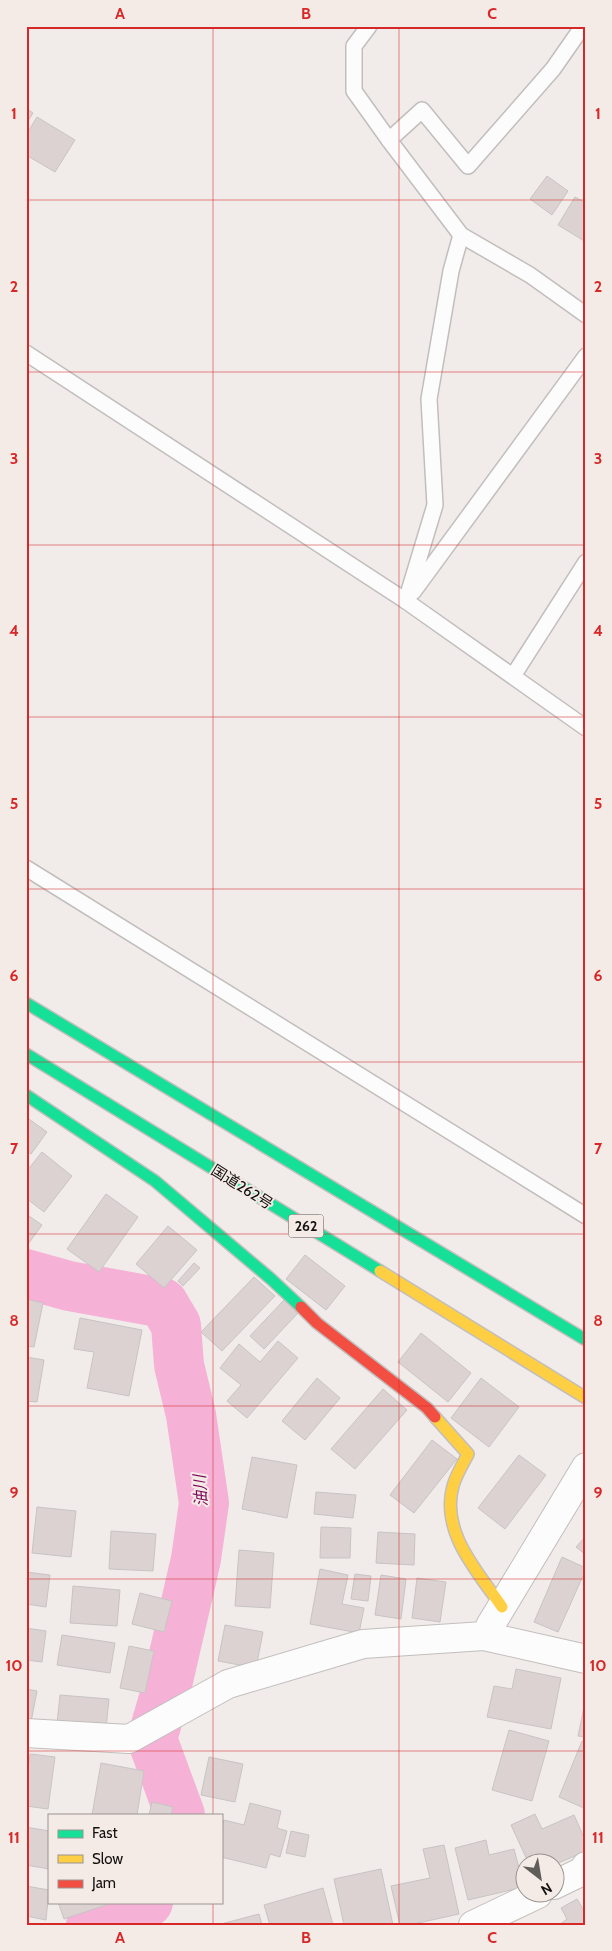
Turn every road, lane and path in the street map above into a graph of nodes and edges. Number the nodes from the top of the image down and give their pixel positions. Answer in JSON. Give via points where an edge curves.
{"nodes":[{"id":1,"x":369,"y":26,"type":"edge"},
{"id":2,"x":583,"y":26,"type":"edge"},
{"id":3,"x":390,"y":140,"type":"junction"},
{"id":4,"x":461,"y":235,"type":"junction"},
{"id":5,"x":586,"y":315,"type":"edge"},
{"id":6,"x":26,"y":353,"type":"edge"},
{"id":7,"x":586,"y":356,"type":"edge"},
{"id":8,"x":586,"y":562,"type":"edge"},
{"id":9,"x":406,"y":601,"type":"junction"},
{"id":10,"x":513,"y":676,"type":"junction"},
{"id":11,"x":586,"y":728,"type":"edge"},
{"id":12,"x":26,"y":868,"type":"edge"},
{"id":13,"x":26,"y":1003,"type":"edge"},
{"id":14,"x":26,"y":1054,"type":"edge"},
{"id":15,"x":26,"y":1095,"type":"edge"},
{"id":16,"x":586,"y":1216,"type":"edge"},
{"id":17,"x":586,"y":1340,"type":"edge"},
{"id":18,"x":586,"y":1398,"type":"edge"},
{"id":19,"x":586,"y":1467,"type":"edge"},
{"id":20,"x":502,"y":1607,"type":"junction"},
{"id":21,"x":484,"y":1636,"type":"junction"},
{"id":22,"x":586,"y":1659,"type":"edge"},
{"id":23,"x":26,"y":1733,"type":"edge"},
{"id":24,"x":586,"y":1866,"type":"edge"},
{"id":25,"x":564,"y":1880,"type":"edge"},
{"id":26,"x":517,"y":1904,"type":"edge"},
{"id":27,"x":473,"y":1925,"type":"edge"}],
"edges":[{"from":1,"to":3,"type":"lane","via":[[354,46],[354,91]]},
{"from":2,"to":3,"type":"lane","via":[[552,69],[468,166],[422,110]]},
{"from":3,"to":4,"type":"lane"},
{"from":4,"to":5,"type":"lane","via":[[530,275]]},
{"from":4,"to":9,"type":"lane","via":[[451,271],[429,399],[435,505]]},
{"from":6,"to":9,"type":"lane"},
{"from":7,"to":9,"type":"lane"},
{"from":8,"to":10,"type":"lane"},
{"from":9,"to":10,"type":"lane"},
{"from":10,"to":11,"type":"lane"},
{"from":12,"to":16,"type":"lane"},
{"from":13,"to":17,"type":"main road"},
{"from":14,"to":18,"type":"main road","name":"国道262号","number":"262"},
{"from":15,"to":20,"type":"main road","via":[[155,1181],[271,1279],[317,1323],[427,1408],[468,1454],[453,1486],[449,1511],[460,1546]]},
{"from":19,"to":20,"type":"street"},
{"from":20,"to":21,"type":"street"},
{"from":21,"to":22,"type":"street"},
{"from":21,"to":23,"type":"street","via":[[363,1644],[228,1684],[129,1739]]},
{"from":24,"to":25,"type":"street","via":[[583,1871]]},
{"from":26,"to":27,"type":"street"}]}
